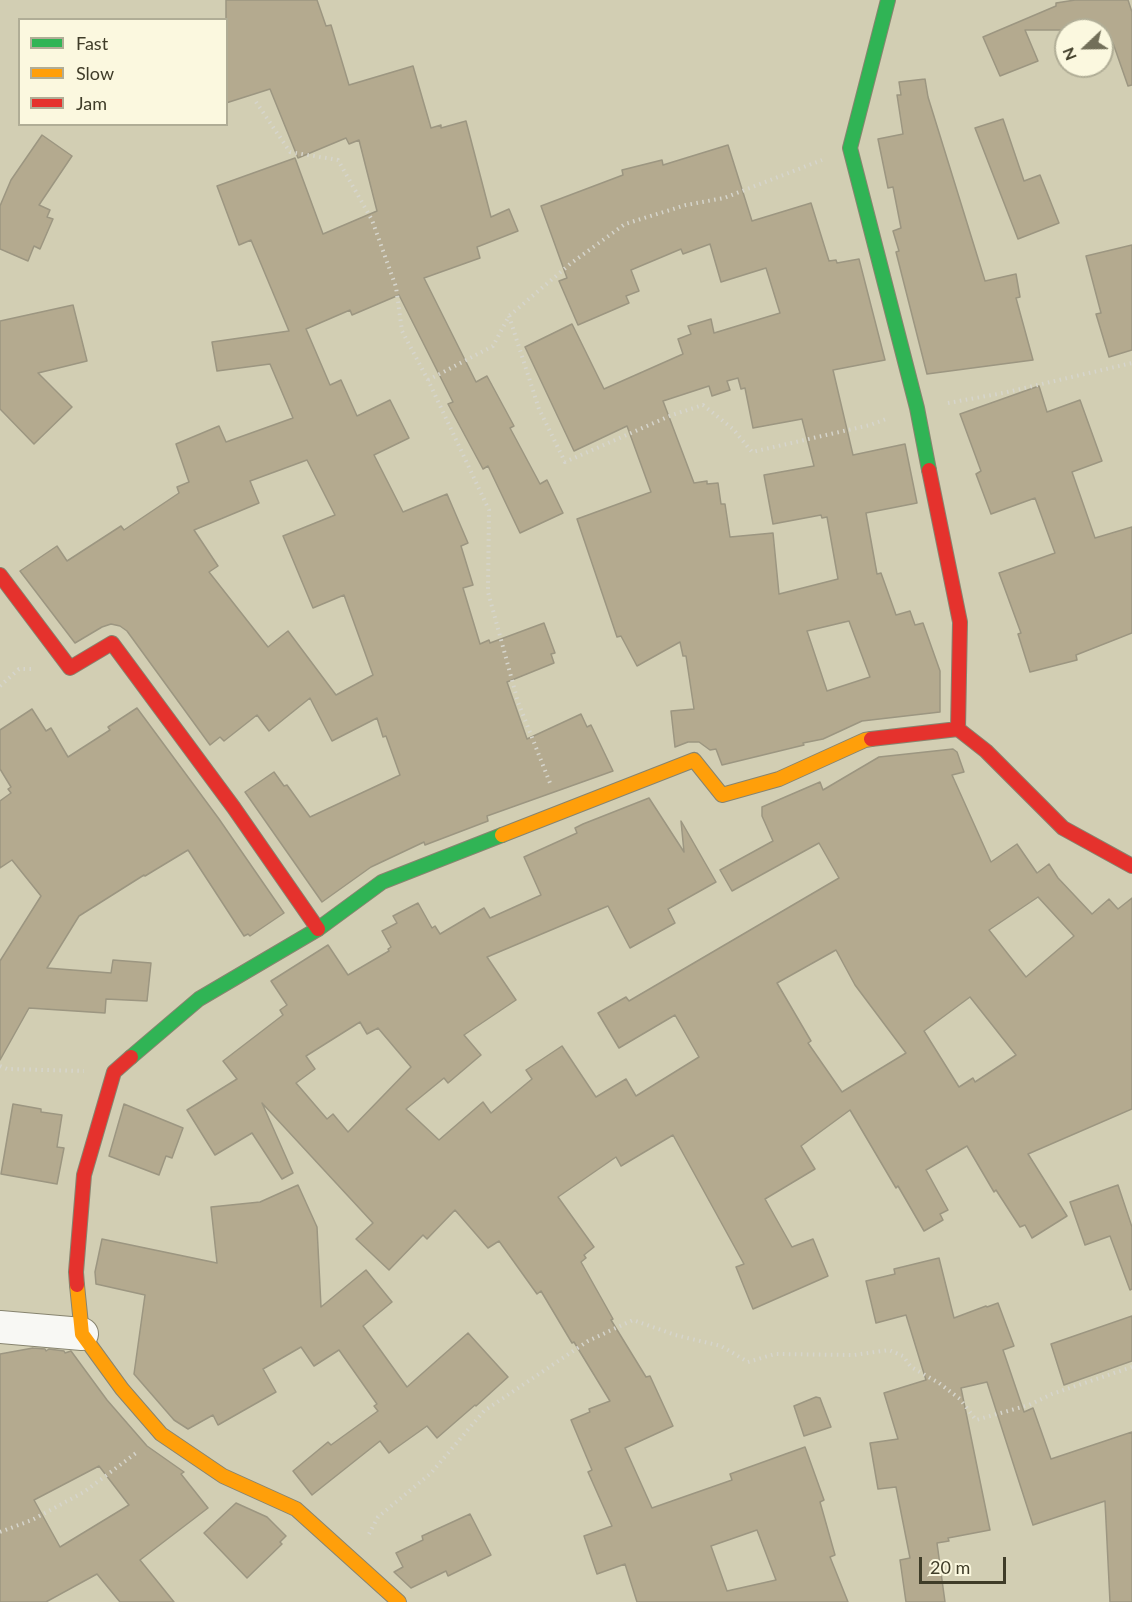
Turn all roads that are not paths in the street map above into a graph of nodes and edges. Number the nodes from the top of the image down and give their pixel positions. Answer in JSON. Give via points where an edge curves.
{"nodes":[{"id":1,"x":888,"y":0,"type":"edge"},
{"id":2,"x":0,"y":575,"type":"edge"},
{"id":3,"x":957,"y":729,"type":"junction"},
{"id":4,"x":1132,"y":866,"type":"edge"},
{"id":5,"x":318,"y":929,"type":"junction"},
{"id":6,"x":0,"y":1327,"type":"edge"},
{"id":7,"x":82,"y":1334,"type":"junction"},
{"id":8,"x":399,"y":1602,"type":"edge"}],
"edges":[{"from":1,"to":3,"type":"street","via":[[850,148],[917,408],[960,622]]},
{"from":2,"to":5,"type":"street","via":[[70,668],[112,643]]},
{"from":3,"to":4,"type":"street","via":[[986,751],[1063,828]]},
{"from":3,"to":5,"type":"street","via":[[865,740],[779,779],[722,795],[694,760],[382,882]]},
{"from":5,"to":7,"type":"street","via":[[199,999],[114,1072],[84,1175],[76,1272]]},
{"from":6,"to":7,"type":"street"},
{"from":7,"to":8,"type":"street","via":[[161,1434],[222,1476],[296,1509]]}]}
